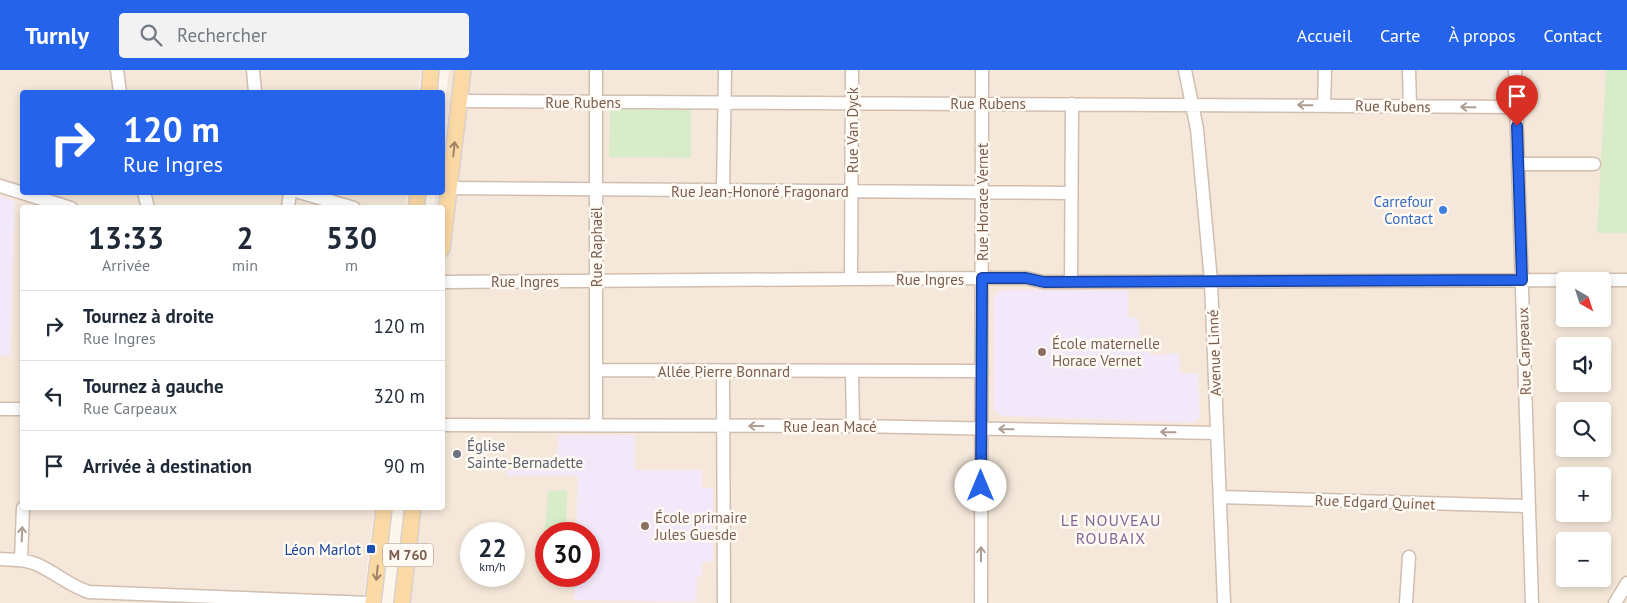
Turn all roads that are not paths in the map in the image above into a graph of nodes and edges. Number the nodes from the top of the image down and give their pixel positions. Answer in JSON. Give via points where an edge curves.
{"nodes":[{"id":1,"x":117,"y":70,"type":"edge"},
{"id":2,"x":253,"y":70,"type":"edge"},
{"id":3,"x":431,"y":70,"type":"edge"},
{"id":4,"x":463,"y":70,"type":"edge"},
{"id":5,"x":596,"y":70,"type":"edge"},
{"id":6,"x":724,"y":70,"type":"edge"},
{"id":7,"x":852,"y":70,"type":"edge"},
{"id":8,"x":982,"y":70,"type":"edge"},
{"id":9,"x":1185,"y":70,"type":"edge"},
{"id":10,"x":1192,"y":70,"type":"edge"},
{"id":11,"x":1325,"y":70,"type":"edge"},
{"id":12,"x":1409,"y":70,"type":"edge"},
{"id":13,"x":1515,"y":70,"type":"edge"},
{"id":14,"x":120,"y":90,"type":"edge"},
{"id":15,"x":255,"y":90,"type":"edge"},
{"id":16,"x":429,"y":90,"type":"edge"},
{"id":17,"x":459,"y":101,"type":"junction"},
{"id":18,"x":596,"y":102,"type":"junction"},
{"id":19,"x":724,"y":102,"type":"junction"},
{"id":20,"x":852,"y":103,"type":"junction"},
{"id":21,"x":982,"y":103,"type":"junction"},
{"id":22,"x":1072,"y":104,"type":"junction"},
{"id":23,"x":1193,"y":104,"type":"junction"},
{"id":24,"x":1324,"y":106,"type":"junction"},
{"id":25,"x":1410,"y":106,"type":"junction"},
{"id":26,"x":1516,"y":107,"type":"junction"},
{"id":27,"x":1518,"y":164,"type":"junction"},
{"id":28,"x":1594,"y":164,"type":"dead end"},
{"id":29,"x":0,"y":186,"type":"edge"},
{"id":30,"x":450,"y":188,"type":"junction"},
{"id":31,"x":596,"y":190,"type":"junction"},
{"id":32,"x":723,"y":190,"type":"junction"},
{"id":33,"x":20,"y":192,"type":"edge"},
{"id":34,"x":852,"y":192,"type":"junction"},
{"id":35,"x":982,"y":193,"type":"junction"},
{"id":36,"x":1070,"y":193,"type":"junction"},
{"id":37,"x":29,"y":195,"type":"edge"},
{"id":38,"x":309,"y":195,"type":"edge"},
{"id":39,"x":61,"y":205,"type":"edge"},
{"id":40,"x":344,"y":205,"type":"edge"},
{"id":41,"x":445,"y":226,"type":"edge"},
{"id":42,"x":982,"y":278,"type":"junction"},
{"id":43,"x":851,"y":279,"type":"junction"},
{"id":44,"x":1211,"y":280,"type":"junction"},
{"id":45,"x":1522,"y":280,"type":"junction"},
{"id":46,"x":1627,"y":280,"type":"edge"},
{"id":47,"x":596,"y":281,"type":"junction"},
{"id":48,"x":445,"y":282,"type":"edge"},
{"id":49,"x":1071,"y":282,"type":"junction"},
{"id":50,"x":596,"y":370,"type":"junction"},
{"id":51,"x":723,"y":371,"type":"junction"},
{"id":52,"x":982,"y":371,"type":"junction"},
{"id":53,"x":852,"y":372,"type":"junction"},
{"id":54,"x":0,"y":408,"type":"edge"},
{"id":55,"x":20,"y":409,"type":"edge"},
{"id":56,"x":445,"y":424,"type":"edge"},
{"id":57,"x":596,"y":424,"type":"junction"},
{"id":58,"x":724,"y":426,"type":"junction"},
{"id":59,"x":853,"y":426,"type":"junction"},
{"id":60,"x":981,"y":428,"type":"junction"},
{"id":61,"x":1217,"y":433,"type":"junction"},
{"id":62,"x":1220,"y":498,"type":"junction"},
{"id":63,"x":1529,"y":506,"type":"junction"},
{"id":64,"x":23,"y":510,"type":"edge"},
{"id":65,"x":384,"y":510,"type":"edge"},
{"id":66,"x":413,"y":510,"type":"edge"},
{"id":67,"x":1409,"y":557,"type":"dead end"},
{"id":68,"x":0,"y":559,"type":"edge"},
{"id":69,"x":21,"y":560,"type":"junction"},
{"id":70,"x":1627,"y":583,"type":"edge"},
{"id":71,"x":372,"y":603,"type":"edge"},
{"id":72,"x":402,"y":603,"type":"edge"},
{"id":73,"x":724,"y":603,"type":"edge"},
{"id":74,"x":981,"y":603,"type":"edge"},
{"id":75,"x":1224,"y":603,"type":"edge"},
{"id":76,"x":1406,"y":603,"type":"edge"},
{"id":77,"x":1532,"y":603,"type":"edge"},
{"id":78,"x":1615,"y":603,"type":"edge"}],
"edges":[{"from":1,"to":14,"type":"street"},
{"from":2,"to":15,"type":"street"},
{"from":3,"to":16,"type":"main road"},
{"from":4,"to":17,"type":"main road"},
{"from":5,"to":18,"type":"street","name":"Rue Raphaël"},
{"from":6,"to":19,"type":"street"},
{"from":7,"to":20,"type":"street","name":"Rue Van Dyck"},
{"from":8,"to":21,"type":"street","name":"Rue Horace Vernet"},
{"from":9,"to":23,"type":"street","name":"Avenue Linné"},
{"from":10,"to":23,"type":"street","name":"Avenue Linné"},
{"from":11,"to":24,"type":"street"},
{"from":12,"to":25,"type":"street"},
{"from":13,"to":26,"type":"street","name":"Rue Carpeaux"},
{"from":17,"to":18,"type":"street","name":"Rue Rubens"},
{"from":30,"to":17,"type":"main road","one_way":true},
{"from":18,"to":19,"type":"street","name":"Rue Rubens"},
{"from":18,"to":31,"type":"street","name":"Rue Raphaël"},
{"from":19,"to":20,"type":"street","name":"Rue Rubens"},
{"from":19,"to":32,"type":"street"},
{"from":20,"to":21,"type":"street","name":"Rue Rubens"},
{"from":20,"to":34,"type":"street","name":"Rue Van Dyck"},
{"from":21,"to":22,"type":"street","name":"Rue Rubens"},
{"from":21,"to":35,"type":"street","name":"Rue Horace Vernet"},
{"from":22,"to":23,"type":"street","name":"Rue Rubens"},
{"from":22,"to":36,"type":"street"},
{"from":24,"to":23,"type":"street","name":"Rue Rubens","one_way":true},
{"from":23,"to":44,"type":"street","name":"Avenue Linné"},
{"from":24,"to":25,"type":"street","name":"Rue Rubens"},
{"from":26,"to":25,"type":"street","name":"Rue Rubens","one_way":true},
{"from":26,"to":27,"type":"street","name":"Rue Carpeaux"},
{"from":27,"to":28,"type":"street"},
{"from":27,"to":45,"type":"street","name":"Rue Carpeaux"},
{"from":29,"to":33,"type":"street"},
{"from":30,"to":31,"type":"street","name":"Rue Jean-Honoré Fragonard"},
{"from":30,"to":41,"type":"main road"},
{"from":31,"to":32,"type":"street","name":"Rue Jean-Honoré Fragonard"},
{"from":31,"to":47,"type":"street","name":"Rue Raphaël"},
{"from":32,"to":34,"type":"street","name":"Rue Jean-Honoré Fragonard"},
{"from":34,"to":35,"type":"street","name":"Rue Jean-Honoré Fragonard"},
{"from":34,"to":43,"type":"street","name":"Rue Van Dyck"},
{"from":35,"to":36,"type":"street","name":"Rue Jean-Honoré Fragonard"},
{"from":35,"to":42,"type":"street","name":"Rue Horace Vernet"},
{"from":36,"to":49,"type":"street"},
{"from":37,"to":39,"type":"street"},
{"from":38,"to":40,"type":"street"},
{"from":42,"to":43,"type":"street","name":"Rue Ingres"},
{"from":42,"to":49,"type":"street","name":"Rue Ingres"},
{"from":42,"to":52,"type":"street","name":"Rue Horace Vernet"},
{"from":43,"to":47,"type":"street","name":"Rue Ingres"},
{"from":44,"to":45,"type":"street","name":"Rue Ingres"},
{"from":44,"to":49,"type":"street","name":"Rue Ingres"},
{"from":44,"to":61,"type":"street","name":"Avenue Linné"},
{"from":45,"to":46,"type":"street","name":"Rue Ingres"},
{"from":45,"to":63,"type":"street","name":"Rue Carpeaux"},
{"from":47,"to":48,"type":"street","name":"Rue Ingres"},
{"from":47,"to":50,"type":"street","name":"Rue Raphaël"},
{"from":50,"to":51,"type":"street","name":"Allée Pierre Bonnard"},
{"from":50,"to":57,"type":"street","name":"Rue Raphaël"},
{"from":51,"to":53,"type":"street","name":"Allée Pierre Bonnard"},
{"from":51,"to":58,"type":"street"},
{"from":52,"to":53,"type":"street","name":"Allée Pierre Bonnard"},
{"from":52,"to":60,"type":"street","name":"Rue Horace Vernet"},
{"from":53,"to":59,"type":"street"},
{"from":54,"to":55,"type":"street"},
{"from":56,"to":57,"type":"street","name":"Rue Jean Macé"},
{"from":57,"to":58,"type":"street","name":"Rue Jean Macé"},
{"from":59,"to":58,"type":"street","name":"Rue Jean Macé","one_way":true},
{"from":58,"to":73,"type":"street"},
{"from":59,"to":60,"type":"street","name":"Rue Jean Macé"},
{"from":61,"to":60,"type":"street","name":"Rue Jean Macé","one_way":true},
{"from":74,"to":60,"type":"street","name":"Rue Horace Vernet","one_way":true},
{"from":61,"to":62,"type":"street","name":"Avenue Linné"},
{"from":62,"to":63,"type":"street","name":"Rue Edgard Quinet"},
{"from":62,"to":75,"type":"street","name":"Avenue Linné"},
{"from":63,"to":77,"type":"street","name":"Rue Carpeaux"},
{"from":69,"to":64,"type":"street","one_way":true},
{"from":65,"to":71,"type":"main road","number":"M 760","one_way":true},
{"from":66,"to":72,"type":"main road","number":"M 760"},
{"from":67,"to":76,"type":"street"},
{"from":68,"to":69,"type":"street"},
{"from":69,"to":71,"type":"street","via":[[37,564],[89,592]]},
{"from":70,"to":78,"type":"street"}]}
